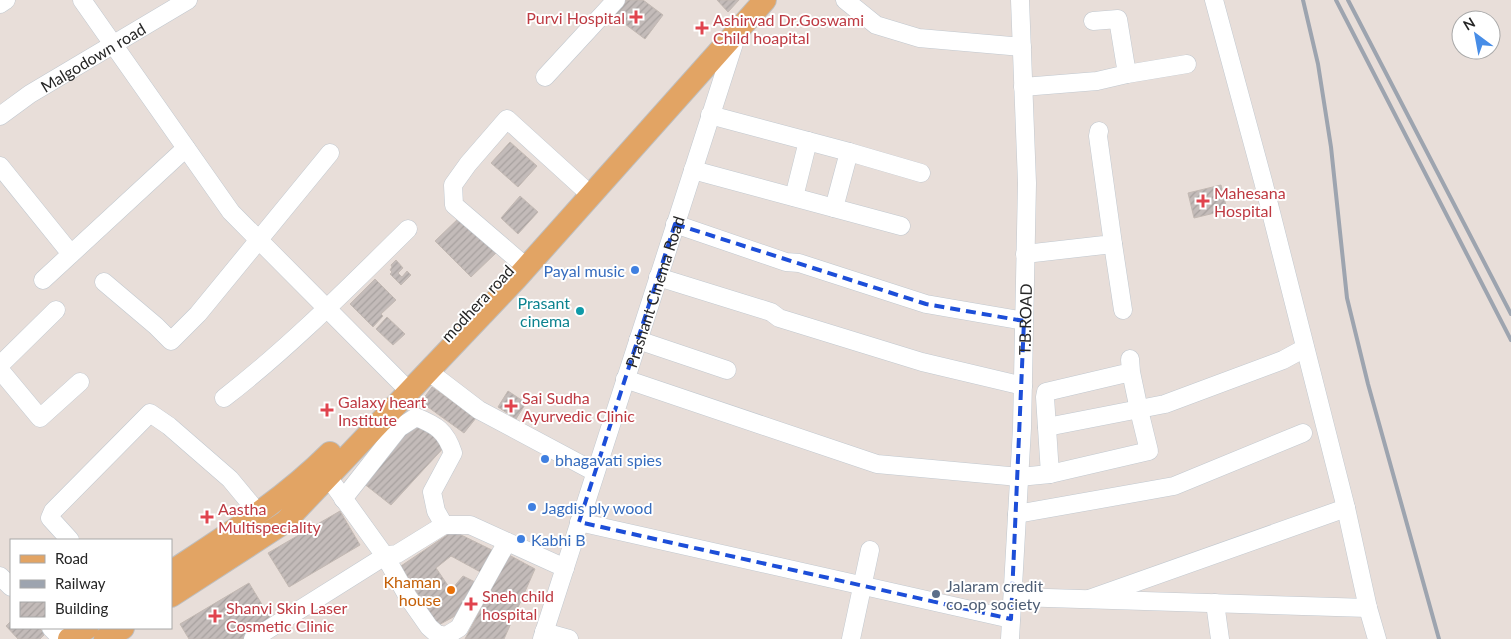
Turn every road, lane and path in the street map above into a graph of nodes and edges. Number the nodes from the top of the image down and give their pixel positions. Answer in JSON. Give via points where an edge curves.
{"nodes":[{"id":1,"x":6,"y":0,"type":"edge"},
{"id":2,"x":82,"y":0,"type":"edge"},
{"id":3,"x":188,"y":0,"type":"edge"},
{"id":4,"x":616,"y":0,"type":"edge"},
{"id":5,"x":752,"y":0,"type":"edge"},
{"id":6,"x":765,"y":0,"type":"edge"},
{"id":7,"x":844,"y":0,"type":"edge"},
{"id":8,"x":1020,"y":0,"type":"edge"},
{"id":9,"x":1214,"y":0,"type":"edge"},
{"id":10,"x":0,"y":4,"type":"edge"},
{"id":11,"x":1093,"y":21,"type":"dead end"},
{"id":12,"x":738,"y":29,"type":"junction"},
{"id":13,"x":113,"y":44,"type":"junction"},
{"id":14,"x":1022,"y":47,"type":"junction"},
{"id":15,"x":1187,"y":64,"type":"dead end"},
{"id":16,"x":1127,"y":74,"type":"junction"},
{"id":17,"x":545,"y":77,"type":"dead end"},
{"id":18,"x":1023,"y":87,"type":"junction"},
{"id":19,"x":710,"y":115,"type":"junction"},
{"id":20,"x":0,"y":116,"type":"edge"},
{"id":21,"x":1099,"y":131,"type":"dead end"},
{"id":22,"x":808,"y":141,"type":"junction"},
{"id":23,"x":186,"y":148,"type":"junction"},
{"id":24,"x":849,"y":152,"type":"junction"},
{"id":25,"x":330,"y":153,"type":"dead end"},
{"id":26,"x":0,"y":166,"type":"edge"},
{"id":27,"x":693,"y":170,"type":"junction"},
{"id":28,"x":921,"y":172,"type":"dead end"},
{"id":29,"x":583,"y":188,"type":"junction"},
{"id":30,"x":794,"y":197,"type":"junction"},
{"id":31,"x":834,"y":208,"type":"junction"},
{"id":32,"x":675,"y":224,"type":"junction"},
{"id":33,"x":901,"y":226,"type":"dead end"},
{"id":34,"x":408,"y":228,"type":"dead end"},
{"id":35,"x":258,"y":240,"type":"junction"},
{"id":36,"x":1113,"y":244,"type":"junction"},
{"id":37,"x":71,"y":254,"type":"junction"},
{"id":38,"x":1025,"y":254,"type":"junction"},
{"id":39,"x":518,"y":260,"type":"junction"},
{"id":40,"x":658,"y":277,"type":"junction"},
{"id":41,"x":43,"y":280,"type":"dead end"},
{"id":42,"x":104,"y":282,"type":"dead end"},
{"id":43,"x":327,"y":308,"type":"junction"},
{"id":44,"x":56,"y":310,"type":"dead end"},
{"id":45,"x":1124,"y":310,"type":"dead end"},
{"id":46,"x":1024,"y":321,"type":"junction"},
{"id":47,"x":638,"y":340,"type":"junction"},
{"id":48,"x":1305,"y":348,"type":"junction"},
{"id":49,"x":0,"y":366,"type":"edge"},
{"id":50,"x":0,"y":370,"type":"edge"},
{"id":51,"x":727,"y":370,"type":"dead end"},
{"id":52,"x":428,"y":371,"type":"junction"},
{"id":53,"x":625,"y":379,"type":"junction"},
{"id":54,"x":80,"y":382,"type":"dead end"},
{"id":55,"x":405,"y":387,"type":"junction"},
{"id":56,"x":1023,"y":391,"type":"junction"},
{"id":57,"x":1046,"y":392,"type":"junction"},
{"id":58,"x":224,"y":398,"type":"dead end"},
{"id":59,"x":1138,"y":410,"type":"junction"},
{"id":60,"x":1047,"y":427,"type":"junction"},
{"id":61,"x":1303,"y":433,"type":"dead end"},
{"id":62,"x":595,"y":472,"type":"junction"},
{"id":63,"x":1050,"y":474,"type":"junction"},
{"id":64,"x":328,"y":477,"type":"junction"},
{"id":65,"x":1019,"y":477,"type":"junction"},
{"id":66,"x":343,"y":499,"type":"junction"},
{"id":67,"x":1346,"y":508,"type":"junction"},
{"id":68,"x":259,"y":514,"type":"junction"},
{"id":69,"x":1017,"y":514,"type":"junction"},
{"id":70,"x":579,"y":522,"type":"junction"},
{"id":71,"x":444,"y":525,"type":"junction"},
{"id":72,"x":69,"y":539,"type":"edge"},
{"id":73,"x":507,"y":542,"type":"junction"},
{"id":74,"x":870,"y":550,"type":"dead end"},
{"id":75,"x":385,"y":556,"type":"junction"},
{"id":76,"x":565,"y":568,"type":"junction"},
{"id":77,"x":172,"y":571,"type":"edge"},
{"id":78,"x":0,"y":576,"type":"edge"},
{"id":79,"x":10,"y":586,"type":"edge"},
{"id":80,"x":862,"y":586,"type":"junction"},
{"id":81,"x":172,"y":595,"type":"edge"},
{"id":82,"x":1012,"y":597,"type":"junction"},
{"id":83,"x":1089,"y":599,"type":"junction"},
{"id":84,"x":1215,"y":603,"type":"junction"},
{"id":85,"x":1368,"y":608,"type":"junction"},
{"id":86,"x":1011,"y":619,"type":"junction"},
{"id":87,"x":52,"y":629,"type":"edge"},
{"id":88,"x":85,"y":629,"type":"edge"},
{"id":89,"x":121,"y":629,"type":"edge"},
{"id":90,"x":543,"y":636,"type":"edge"},
{"id":91,"x":446,"y":638,"type":"edge"},
{"id":92,"x":62,"y":639,"type":"edge"},
{"id":93,"x":69,"y":639,"type":"edge"},
{"id":94,"x":106,"y":639,"type":"edge"},
{"id":95,"x":253,"y":639,"type":"edge"},
{"id":96,"x":569,"y":639,"type":"edge"},
{"id":97,"x":852,"y":639,"type":"edge"},
{"id":98,"x":1010,"y":639,"type":"edge"},
{"id":99,"x":1220,"y":639,"type":"edge"},
{"id":100,"x":1377,"y":639,"type":"edge"}],
"edges":[{"from":1,"to":10,"type":"street"},
{"from":2,"to":13,"type":"street"},
{"from":3,"to":13,"type":"street","name":"Malgodown road"},
{"from":4,"to":17,"type":"street"},
{"from":5,"to":29,"type":"main road","name":"modhera road"},
{"from":6,"to":12,"type":"main road"},
{"from":7,"to":14,"type":"street","via":[[876,25],[919,38]]},
{"from":8,"to":14,"type":"street","name":"T.B.ROAD"},
{"from":9,"to":48,"type":"street"},
{"from":11,"to":16,"type":"street","via":[[1118,19]]},
{"from":12,"to":19,"type":"street","name":"Prashant Cinema Road"},
{"from":12,"to":52,"type":"main road","via":[[516,279]]},
{"from":13,"to":20,"type":"street","name":"Malgodown road"},
{"from":13,"to":23,"type":"street"},
{"from":14,"to":18,"type":"street","name":"T.B.ROAD"},
{"from":15,"to":16,"type":"street"},
{"from":16,"to":18,"type":"street","via":[[1097,81]]},
{"from":18,"to":38,"type":"street","name":"T.B.ROAD"},
{"from":19,"to":22,"type":"street"},
{"from":19,"to":27,"type":"street","name":"Prashant Cinema Road"},
{"from":21,"to":36,"type":"street"},
{"from":22,"to":24,"type":"street"},
{"from":22,"to":30,"type":"street"},
{"from":23,"to":35,"type":"street","via":[[231,212]]},
{"from":23,"to":37,"type":"street"},
{"from":24,"to":28,"type":"street"},
{"from":24,"to":31,"type":"street"},
{"from":25,"to":35,"type":"street"},
{"from":26,"to":37,"type":"street"},
{"from":27,"to":30,"type":"street"},
{"from":27,"to":32,"type":"street","name":"Prashant Cinema Road"},
{"from":29,"to":39,"type":"main road","name":"modhera road"},
{"from":29,"to":39,"type":"street","via":[[507,119],[452,185],[454,205]]},
{"from":30,"to":31,"type":"street"},
{"from":31,"to":33,"type":"street"},
{"from":32,"to":40,"type":"street","name":"Prashant Cinema Road"},
{"from":32,"to":46,"type":"street","via":[[926,304]]},
{"from":34,"to":43,"type":"street"},
{"from":35,"to":42,"type":"street","via":[[198,314],[171,341]]},
{"from":35,"to":43,"type":"street"},
{"from":36,"to":38,"type":"street"},
{"from":36,"to":45,"type":"street"},
{"from":37,"to":41,"type":"street"},
{"from":38,"to":46,"type":"street","name":"T.B.ROAD"},
{"from":39,"to":55,"type":"main road","name":"modhera road"},
{"from":40,"to":47,"type":"street","name":"Prashant Cinema Road"},
{"from":40,"to":56,"type":"street","via":[[771,312],[779,318]]},
{"from":43,"to":55,"type":"street"},
{"from":43,"to":58,"type":"street"},
{"from":44,"to":49,"type":"street"},
{"from":46,"to":56,"type":"street","name":"T.B.ROAD"},
{"from":47,"to":51,"type":"street"},
{"from":47,"to":53,"type":"street","name":"Prashant Cinema Road"},
{"from":48,"to":59,"type":"street","via":[[1283,360],[1165,404]]},
{"from":48,"to":67,"type":"street"},
{"from":50,"to":54,"type":"street","via":[[40,418]]},
{"from":52,"to":55,"type":"main road"},
{"from":52,"to":62,"type":"street","via":[[480,410]]},
{"from":53,"to":62,"type":"street","name":"Prashant Cinema Road"},
{"from":53,"to":65,"type":"street","via":[[877,464]]},
{"from":55,"to":64,"type":"main road"},
{"from":55,"to":68,"type":"main road","name":"modhera road"},
{"from":56,"to":57,"type":"street"},
{"from":56,"to":65,"type":"street","name":"T.B.ROAD"},
{"from":57,"to":59,"type":"street","via":[[1131,366]]},
{"from":57,"to":60,"type":"street"},
{"from":59,"to":60,"type":"street"},
{"from":59,"to":63,"type":"street","via":[[1149,451]]},
{"from":60,"to":63,"type":"street"},
{"from":61,"to":69,"type":"street","via":[[1174,486]]},
{"from":62,"to":70,"type":"street","name":"Prashant Cinema Road"},
{"from":63,"to":65,"type":"street"},
{"from":64,"to":66,"type":"street"},
{"from":64,"to":81,"type":"main road","via":[[285,522]]},
{"from":65,"to":69,"type":"street","name":"T.B.ROAD"},
{"from":66,"to":71,"type":"street","via":[[399,428],[416,417],[433,424],[448,439],[453,452],[432,492],[436,511]]},
{"from":66,"to":75,"type":"street"},
{"from":67,"to":83,"type":"street"},
{"from":67,"to":85,"type":"street"},
{"from":68,"to":72,"type":"street","via":[[230,479],[150,413],[54,511],[50,518]]},
{"from":68,"to":77,"type":"main road","name":"modhera road"},
{"from":69,"to":82,"type":"street","name":"T.B.ROAD"},
{"from":70,"to":76,"type":"street","name":"Prashant Cinema Road"},
{"from":70,"to":80,"type":"street"},
{"from":71,"to":73,"type":"street","via":[[470,524]]},
{"from":71,"to":75,"type":"street","via":[[397,554]]},
{"from":73,"to":76,"type":"street"},
{"from":73,"to":91,"type":"street","via":[[459,628]]},
{"from":74,"to":80,"type":"street"},
{"from":75,"to":91,"type":"street","via":[[429,627]]},
{"from":75,"to":95,"type":"street"},
{"from":76,"to":90,"type":"street","name":"Prashant Cinema Road"},
{"from":78,"to":79,"type":"street"},
{"from":80,"to":86,"type":"street"},
{"from":80,"to":97,"type":"street"},
{"from":82,"to":83,"type":"street"},
{"from":82,"to":86,"type":"street","name":"T.B.ROAD"},
{"from":83,"to":84,"type":"street"},
{"from":84,"to":85,"type":"street"},
{"from":84,"to":99,"type":"street"},
{"from":85,"to":100,"type":"street"},
{"from":86,"to":98,"type":"street","name":"T.B.ROAD"},
{"from":87,"to":92,"type":"street"},
{"from":88,"to":93,"type":"main road"},
{"from":89,"to":94,"type":"main road"},
{"from":90,"to":96,"type":"street"}]}
